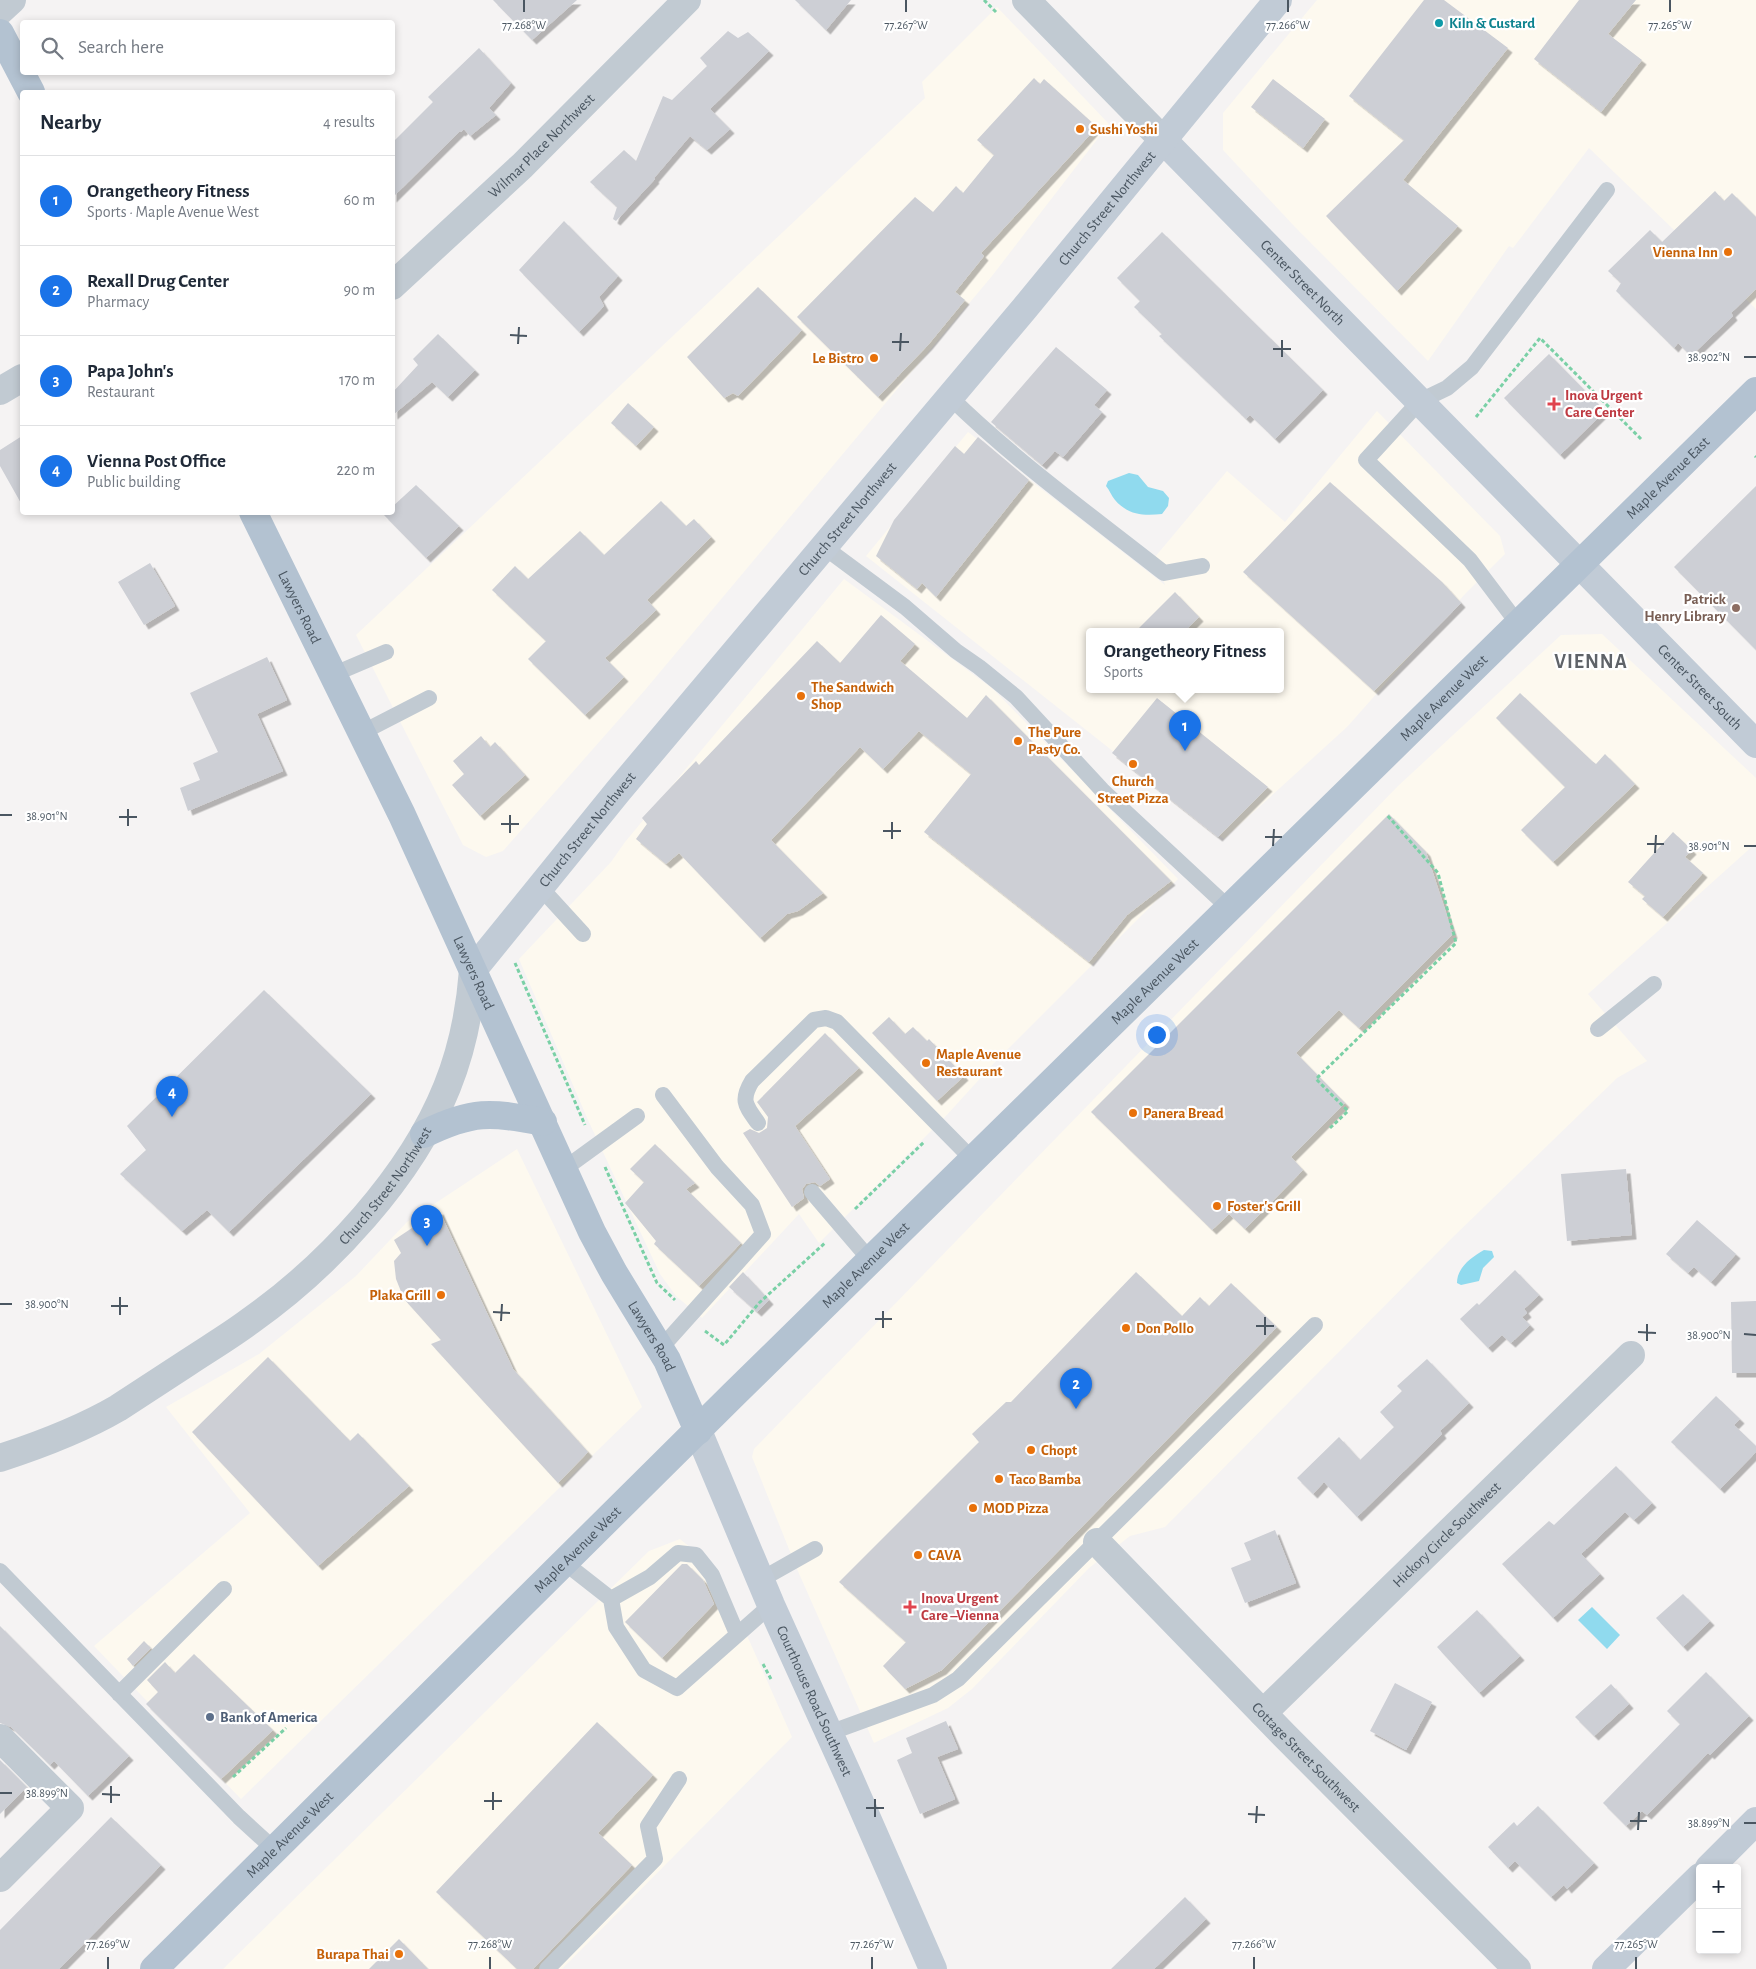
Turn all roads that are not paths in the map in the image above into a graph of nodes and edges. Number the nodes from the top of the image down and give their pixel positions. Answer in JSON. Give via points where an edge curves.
{"nodes":[{"id":1,"x":12,"y":0,"type":"edge"},
{"id":2,"x":686,"y":0,"type":"edge"},
{"id":3,"x":1026,"y":0,"type":"edge"},
{"id":4,"x":1278,"y":0,"type":"edge"},
{"id":5,"x":0,"y":11,"type":"edge"},
{"id":6,"x":1,"y":38,"type":"edge"},
{"id":7,"x":20,"y":72,"type":"edge"},
{"id":8,"x":22,"y":75,"type":"edge"},
{"id":9,"x":30,"y":90,"type":"edge"},
{"id":10,"x":1162,"y":139,"type":"junction"},
{"id":11,"x":1607,"y":190,"type":"dead end"},
{"id":12,"x":395,"y":283,"type":"edge"},
{"id":13,"x":20,"y":379,"type":"edge"},
{"id":14,"x":0,"y":391,"type":"edge"},
{"id":15,"x":1756,"y":391,"type":"edge"},
{"id":16,"x":950,"y":397,"type":"junction"},
{"id":17,"x":1420,"y":402,"type":"junction"},
{"id":18,"x":254,"y":515,"type":"edge"},
{"id":19,"x":824,"y":547,"type":"junction"},
{"id":20,"x":1580,"y":565,"type":"junction"},
{"id":21,"x":1202,"y":566,"type":"dead end"},
{"id":22,"x":1519,"y":625,"type":"junction"},
{"id":23,"x":386,"y":652,"type":"dead end"},
{"id":24,"x":332,"y":675,"type":"junction"},
{"id":25,"x":429,"y":698,"type":"dead end"},
{"id":26,"x":361,"y":733,"type":"junction"},
{"id":27,"x":1756,"y":744,"type":"edge"},
{"id":28,"x":540,"y":887,"type":"junction"},
{"id":29,"x":1230,"y":909,"type":"junction"},
{"id":30,"x":583,"y":934,"type":"dead end"},
{"id":31,"x":473,"y":970,"type":"junction"},
{"id":32,"x":1654,"y":984,"type":"dead end"},
{"id":33,"x":1598,"y":1029,"type":"dead end"},
{"id":34,"x":663,"y":1096,"type":"dead end"},
{"id":35,"x":637,"y":1116,"type":"dead end"},
{"id":36,"x":543,"y":1122,"type":"junction"},
{"id":37,"x":758,"y":1123,"type":"dead end"},
{"id":38,"x":424,"y":1134,"type":"junction"},
{"id":39,"x":974,"y":1160,"type":"junction"},
{"id":40,"x":564,"y":1168,"type":"junction"},
{"id":41,"x":812,"y":1192,"type":"dead end"},
{"id":42,"x":870,"y":1261,"type":"junction"},
{"id":43,"x":1315,"y":1325,"type":"dead end"},
{"id":44,"x":660,"y":1349,"type":"junction"},
{"id":45,"x":1631,"y":1355,"type":"dead end"},
{"id":46,"x":698,"y":1431,"type":"junction"},
{"id":47,"x":0,"y":1458,"type":"edge"},
{"id":48,"x":1097,"y":1542,"type":"junction"},
{"id":49,"x":815,"y":1549,"type":"dead end"},
{"id":50,"x":565,"y":1564,"type":"junction"},
{"id":51,"x":0,"y":1571,"type":"edge"},
{"id":52,"x":760,"y":1580,"type":"junction"},
{"id":53,"x":224,"y":1589,"type":"dead end"},
{"id":54,"x":611,"y":1600,"type":"junction"},
{"id":55,"x":771,"y":1605,"type":"junction"},
{"id":56,"x":737,"y":1634,"type":"junction"},
{"id":57,"x":119,"y":1694,"type":"junction"},
{"id":58,"x":1263,"y":1714,"type":"junction"},
{"id":59,"x":829,"y":1733,"type":"junction"},
{"id":60,"x":0,"y":1738,"type":"edge"},
{"id":61,"x":679,"y":1779,"type":"dead end"},
{"id":62,"x":1756,"y":1821,"type":"edge"},
{"id":63,"x":275,"y":1850,"type":"junction"},
{"id":64,"x":1713,"y":1864,"type":"edge"},
{"id":65,"x":0,"y":1878,"type":"edge"},
{"id":66,"x":1696,"y":1881,"type":"edge"},
{"id":67,"x":154,"y":1969,"type":"edge"},
{"id":68,"x":547,"y":1969,"type":"edge"},
{"id":69,"x":933,"y":1969,"type":"edge"},
{"id":70,"x":1517,"y":1969,"type":"edge"},
{"id":71,"x":1606,"y":1969,"type":"edge"}],
"edges":[{"from":1,"to":5,"type":"street"},
{"from":2,"to":12,"type":"street","name":"Wilmar Place Northwest","via":[[529,159]]},
{"from":3,"to":10,"type":"street","name":"Center Street North"},
{"from":4,"to":10,"type":"street","name":"Church Street Northwest"},
{"from":6,"to":7,"type":"main road"},
{"from":8,"to":9,"type":"main road"},
{"from":10,"to":16,"type":"street","name":"Church Street Northwest"},
{"from":10,"to":17,"type":"street","name":"Center Street North"},
{"from":11,"to":17,"type":"lane","via":[[1472,367],[1447,388]]},
{"from":13,"to":14,"type":"street"},
{"from":15,"to":20,"type":"main road","name":"Maple Avenue East"},
{"from":16,"to":19,"type":"street","name":"Church Street Northwest"},
{"from":16,"to":21,"type":"lane","via":[[1164,573]]},
{"from":17,"to":20,"type":"street","name":"Center Street North"},
{"from":17,"to":22,"type":"lane","via":[[1366,460],[1470,560]]},
{"from":18,"to":24,"type":"main road","name":"Lawyers Road"},
{"from":19,"to":28,"type":"street","name":"Church Street Northwest"},
{"from":19,"to":29,"type":"lane","via":[[905,607],[1016,698],[1102,790]]},
{"from":20,"to":22,"type":"main road","name":"Maple Avenue West"},
{"from":20,"to":27,"type":"street","name":"Center Street South"},
{"from":22,"to":29,"type":"main road","name":"Maple Avenue West","via":[[1400,738]]},
{"from":23,"to":24,"type":"lane"},
{"from":24,"to":26,"type":"main road","name":"Lawyers Road"},
{"from":25,"to":26,"type":"lane"},
{"from":26,"to":31,"type":"main road","name":"Lawyers Road"},
{"from":28,"to":30,"type":"lane"},
{"from":28,"to":31,"type":"street","name":"Church Street Northwest"},
{"from":29,"to":39,"type":"main road","name":"Maple Avenue West"},
{"from":31,"to":36,"type":"main road","name":"Lawyers Road"},
{"from":31,"to":38,"type":"street","name":"Church Street Northwest","via":[[463,1038],[447,1087]]},
{"from":32,"to":33,"type":"lane"},
{"from":34,"to":44,"type":"lane","via":[[717,1167],[752,1205],[763,1234]]},
{"from":35,"to":40,"type":"lane"},
{"from":36,"to":38,"type":"main road","via":[[490,1113],[461,1118]]},
{"from":36,"to":40,"type":"main road","name":"Lawyers Road"},
{"from":37,"to":39,"type":"lane","via":[[745,1105],[746,1092],[752,1081],[814,1020],[826,1018],[837,1022]]},
{"from":38,"to":47,"type":"street","name":"Church Street Northwest","via":[[388,1187],[349,1234],[304,1278],[251,1321],[116,1408],[54,1438]]},
{"from":39,"to":42,"type":"main road","name":"Maple Avenue West"},
{"from":40,"to":44,"type":"main road","name":"Lawyers Road","via":[[592,1232]]},
{"from":41,"to":42,"type":"lane"},
{"from":42,"to":46,"type":"main road","name":"Maple Avenue West"},
{"from":43,"to":48,"type":"lane"},
{"from":44,"to":46,"type":"main road","name":"Lawyers Road","via":[[682,1390]]},
{"from":45,"to":58,"type":"street","name":"Hickory Circle Southwest"},
{"from":46,"to":50,"type":"main road","name":"Maple Avenue West"},
{"from":46,"to":52,"type":"street","name":"Courthouse Road Southwest"},
{"from":48,"to":58,"type":"street","name":"Cottage Street Southwest"},
{"from":48,"to":59,"type":"lane","via":[[958,1679],[933,1695]]},
{"from":49,"to":52,"type":"lane"},
{"from":50,"to":54,"type":"lane"},
{"from":50,"to":63,"type":"main road","name":"Maple Avenue West"},
{"from":51,"to":57,"type":"lane"},
{"from":52,"to":55,"type":"street","name":"Courthouse Road Southwest"},
{"from":53,"to":57,"type":"lane"},
{"from":54,"to":56,"type":"lane","via":[[650,1577],[678,1553],[696,1555],[712,1575]]},
{"from":54,"to":56,"type":"lane","via":[[616,1627],[644,1670],[677,1688]]},
{"from":55,"to":56,"type":"lane"},
{"from":55,"to":59,"type":"street","name":"Courthouse Road Southwest"},
{"from":57,"to":63,"type":"lane"},
{"from":58,"to":70,"type":"street","name":"Cottage Street Southwest"},
{"from":59,"to":69,"type":"street","name":"Courthouse Road Southwest"},
{"from":60,"to":65,"type":"street","via":[[70,1808]]},
{"from":61,"to":68,"type":"lane","via":[[648,1826],[655,1859]]},
{"from":62,"to":64,"type":"street"},
{"from":63,"to":67,"type":"main road","name":"Maple Avenue West"},
{"from":66,"to":71,"type":"street"}]}
